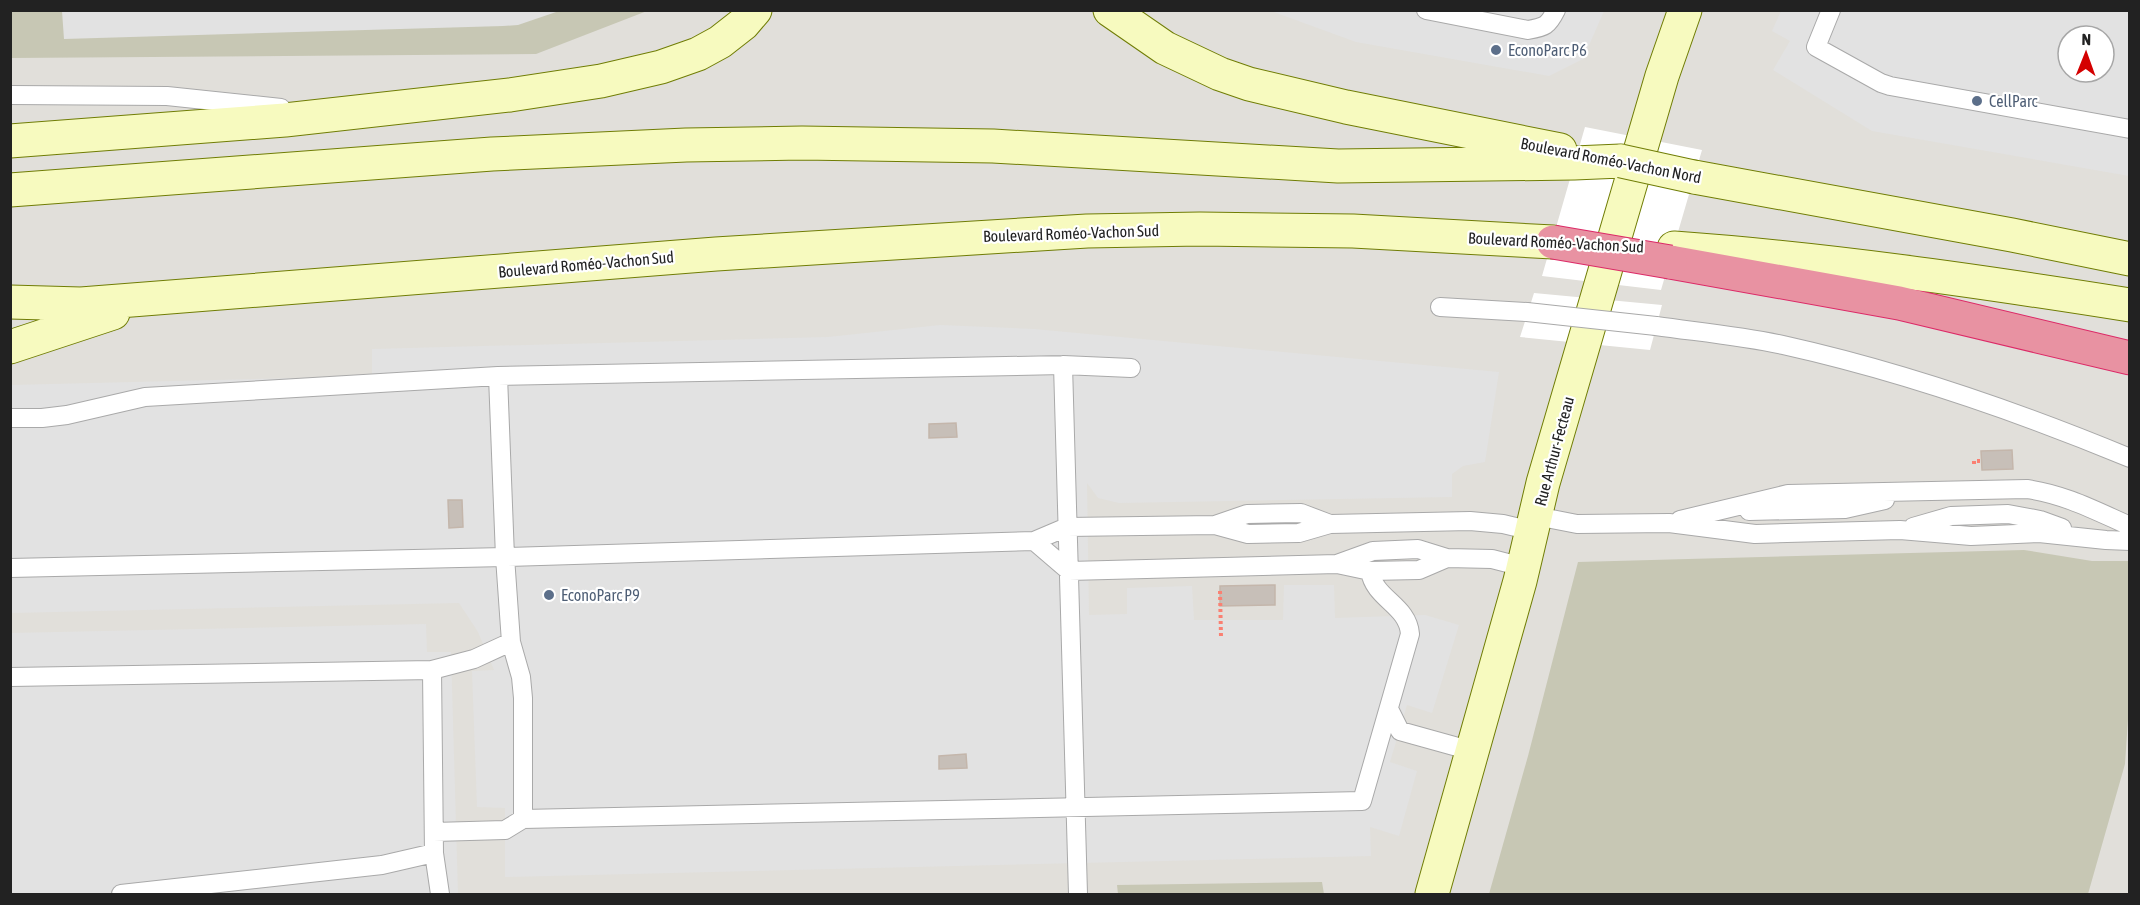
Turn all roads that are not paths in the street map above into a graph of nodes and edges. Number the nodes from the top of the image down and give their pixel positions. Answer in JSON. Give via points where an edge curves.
{"nodes":[{"id":1,"x":755,"y":10,"type":"edge"},
{"id":2,"x":1110,"y":10,"type":"edge"},
{"id":3,"x":1426,"y":10,"type":"edge"},
{"id":4,"x":1556,"y":10,"type":"edge"},
{"id":5,"x":1685,"y":10,"type":"edge"},
{"id":6,"x":1831,"y":10,"type":"edge"},
{"id":7,"x":10,"y":95,"type":"edge"},
{"id":8,"x":338,"y":114,"type":"junction"},
{"id":9,"x":2130,"y":129,"type":"edge"},
{"id":10,"x":10,"y":141,"type":"edge"},
{"id":11,"x":1575,"y":158,"type":"junction"},
{"id":12,"x":10,"y":190,"type":"edge"},
{"id":13,"x":1553,"y":242,"type":"joint"},
{"id":14,"x":1672,"y":255,"type":"junction"},
{"id":15,"x":2130,"y":259,"type":"edge"},
{"id":16,"x":160,"y":298,"type":"junction"},
{"id":17,"x":10,"y":302,"type":"edge"},
{"id":18,"x":2130,"y":305,"type":"edge"},
{"id":19,"x":1440,"y":307,"type":"dead end"},
{"id":20,"x":10,"y":347,"type":"edge"},
{"id":21,"x":2130,"y":358,"type":"edge"},
{"id":22,"x":1063,"y":365,"type":"junction"},
{"id":23,"x":1131,"y":368,"type":"dead end"},
{"id":24,"x":498,"y":376,"type":"junction"},
{"id":25,"x":10,"y":418,"type":"edge"},
{"id":26,"x":2130,"y":458,"type":"edge"},
{"id":27,"x":1534,"y":523,"type":"junction"},
{"id":28,"x":1670,"y":523,"type":"junction"},
{"id":29,"x":2125,"y":524,"type":"edge"},
{"id":30,"x":1067,"y":527,"type":"junction"},
{"id":31,"x":1034,"y":541,"type":"junction"},
{"id":32,"x":2121,"y":541,"type":"edge"},
{"id":33,"x":505,"y":557,"type":"junction"},
{"id":34,"x":1447,"y":558,"type":"junction"},
{"id":35,"x":1337,"y":564,"type":"junction"},
{"id":36,"x":1523,"y":567,"type":"junction"},
{"id":37,"x":10,"y":568,"type":"edge"},
{"id":38,"x":1069,"y":571,"type":"junction"},
{"id":39,"x":1370,"y":571,"type":"junction"},
{"id":40,"x":511,"y":642,"type":"junction"},
{"id":41,"x":432,"y":670,"type":"junction"},
{"id":42,"x":10,"y":677,"type":"edge"},
{"id":43,"x":1389,"y":709,"type":"junction"},
{"id":44,"x":1472,"y":751,"type":"junction"},
{"id":45,"x":1075,"y":807,"type":"junction"},
{"id":46,"x":524,"y":819,"type":"junction"},
{"id":47,"x":434,"y":832,"type":"junction"},
{"id":48,"x":434,"y":853,"type":"junction"},
{"id":49,"x":121,"y":894,"type":"edge"},
{"id":50,"x":440,"y":894,"type":"edge"},
{"id":51,"x":1078,"y":894,"type":"edge"},
{"id":52,"x":1432,"y":894,"type":"edge"}],
"edges":[{"from":1,"to":8,"type":"street","via":[[720,42],[661,67],[568,87]]},
{"from":2,"to":11,"type":"street","name":"Boulevard Roméo-Vachon Nord","via":[[1165,48],[1249,84]]},
{"from":3,"to":4,"type":"lane","via":[[1528,30],[1549,24]]},
{"from":5,"to":27,"type":"street","name":"Rue Arthur-Fecteau","via":[[1662,76]]},
{"from":6,"to":9,"type":"lane","via":[[1816,46],[1881,83]]},
{"from":7,"to":8,"type":"lane","via":[[167,96]]},
{"from":8,"to":10,"type":"street"},
{"from":11,"to":12,"type":"street","via":[[1338,166],[1005,146],[802,142],[492,154]]},
{"from":11,"to":15,"type":"street","name":"Boulevard Roméo-Vachon Nord","bridge":true,"via":[[1621,161]]},
{"from":13,"to":14,"type":"highway","bridge":true},
{"from":13,"to":16,"type":"street","name":"Boulevard Roméo-Vachon Sud","via":[[1353,231],[1087,231],[717,254]]},
{"from":14,"to":18,"type":"street","via":[[1750,253]]},
{"from":14,"to":21,"type":"highway"},
{"from":16,"to":17,"type":"street","name":"Boulevard Roméo-Vachon Sud","via":[[81,304]]},
{"from":16,"to":20,"type":"street"},
{"from":19,"to":26,"type":"lane","bridge":true,"via":[[1656,326],[1781,345],[1850,362],[2029,419]]},
{"from":22,"to":23,"type":"lane"},
{"from":22,"to":24,"type":"lane"},
{"from":22,"to":30,"type":"lane"},
{"from":24,"to":25,"type":"lane","via":[[145,397],[67,415]]},
{"from":24,"to":33,"type":"lane"},
{"from":27,"to":28,"type":"lane"},
{"from":27,"to":30,"type":"lane","via":[[1330,524],[1301,513],[1247,514],[1215,525]]},
{"from":27,"to":36,"type":"street","name":"Rue Arthur-Fecteau"},
{"from":28,"to":29,"type":"lane","via":[[1712,512],[1845,509],[1925,491],[2027,489],[2073,501]]},
{"from":28,"to":32,"type":"lane","via":[[1755,534],[1900,530],[1971,536],[2039,533]]},
{"from":29,"to":32,"type":"lane"},
{"from":30,"to":31,"type":"lane"},
{"from":30,"to":38,"type":"lane"},
{"from":31,"to":33,"type":"lane"},
{"from":31,"to":38,"type":"lane"},
{"from":33,"to":37,"type":"lane"},
{"from":33,"to":40,"type":"lane"},
{"from":34,"to":35,"type":"lane","via":[[1418,549],[1374,551]]},
{"from":34,"to":36,"type":"lane","via":[[1492,559]]},
{"from":34,"to":39,"type":"lane","via":[[1419,570]]},
{"from":35,"to":38,"type":"lane"},
{"from":35,"to":39,"type":"lane"},
{"from":36,"to":44,"type":"street","name":"Rue Arthur-Fecteau"},
{"from":38,"to":45,"type":"lane"},
{"from":39,"to":43,"type":"lane","via":[[1375,588],[1409,624],[1410,634]]},
{"from":40,"to":41,"type":"lane","via":[[474,659]]},
{"from":40,"to":46,"type":"lane","via":[[523,698]]},
{"from":41,"to":42,"type":"lane"},
{"from":41,"to":47,"type":"lane"},
{"from":43,"to":44,"type":"lane","via":[[1400,731]]},
{"from":43,"to":45,"type":"lane","via":[[1362,801]]},
{"from":44,"to":52,"type":"street","name":"Rue Arthur-Fecteau"},
{"from":45,"to":46,"type":"lane"},
{"from":45,"to":51,"type":"lane"},
{"from":46,"to":47,"type":"lane","via":[[505,830]]},
{"from":47,"to":48,"type":"lane"},
{"from":48,"to":49,"type":"lane","via":[[382,865]]},
{"from":48,"to":50,"type":"lane"}]}
